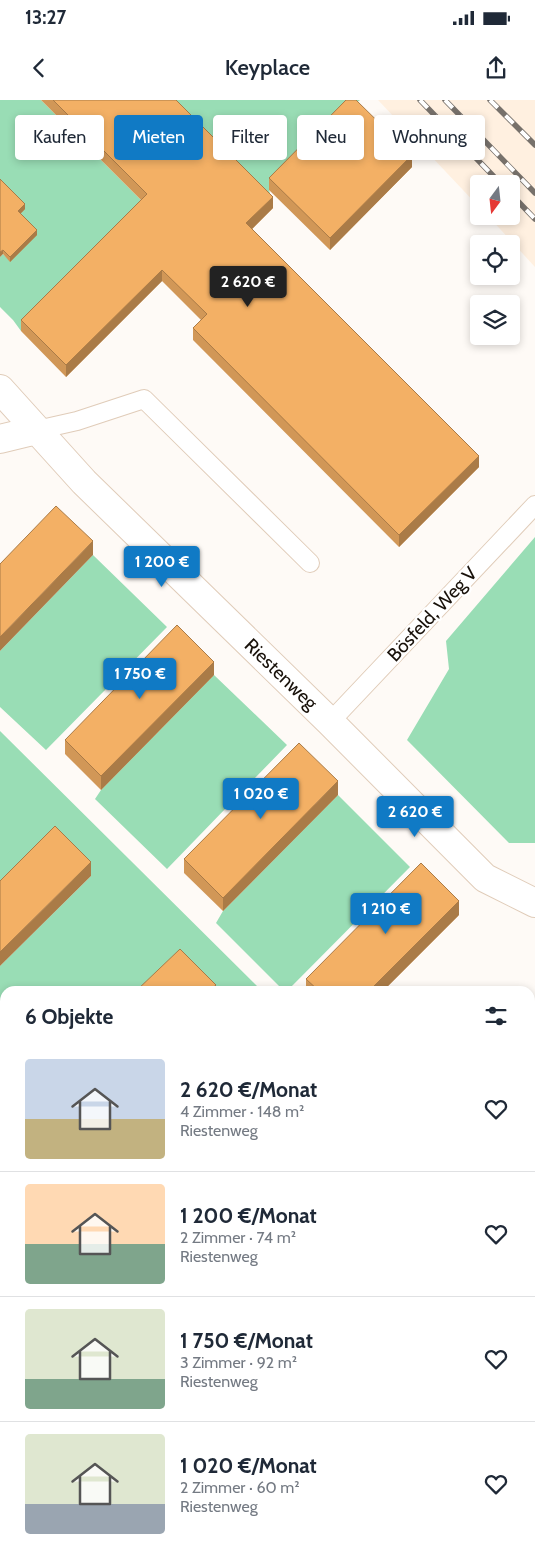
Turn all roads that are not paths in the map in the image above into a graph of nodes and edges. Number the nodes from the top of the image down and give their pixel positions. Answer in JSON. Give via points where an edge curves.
{"nodes":[{"id":1,"x":0,"y":389,"type":"edge"},
{"id":2,"x":38,"y":430,"type":"junction"},
{"id":3,"x":0,"y":439,"type":"edge"},
{"id":4,"x":535,"y":505,"type":"edge"},
{"id":5,"x":310,"y":563,"type":"dead end"},
{"id":6,"x":330,"y":722,"type":"junction"},
{"id":7,"x":535,"y":903,"type":"edge"}],
"edges":[{"from":1,"to":2,"type":"street","name":"Riestenweg"},
{"from":2,"to":3,"type":"street"},
{"from":2,"to":5,"type":"lane","via":[[78,421],[144,399]]},
{"from":2,"to":6,"type":"street","name":"Riestenweg","via":[[84,482]]},
{"from":4,"to":6,"type":"lane","name":"Bösfeld, Weg V"},
{"from":6,"to":7,"type":"street","name":"Riestenweg","via":[[485,878]]}]}
